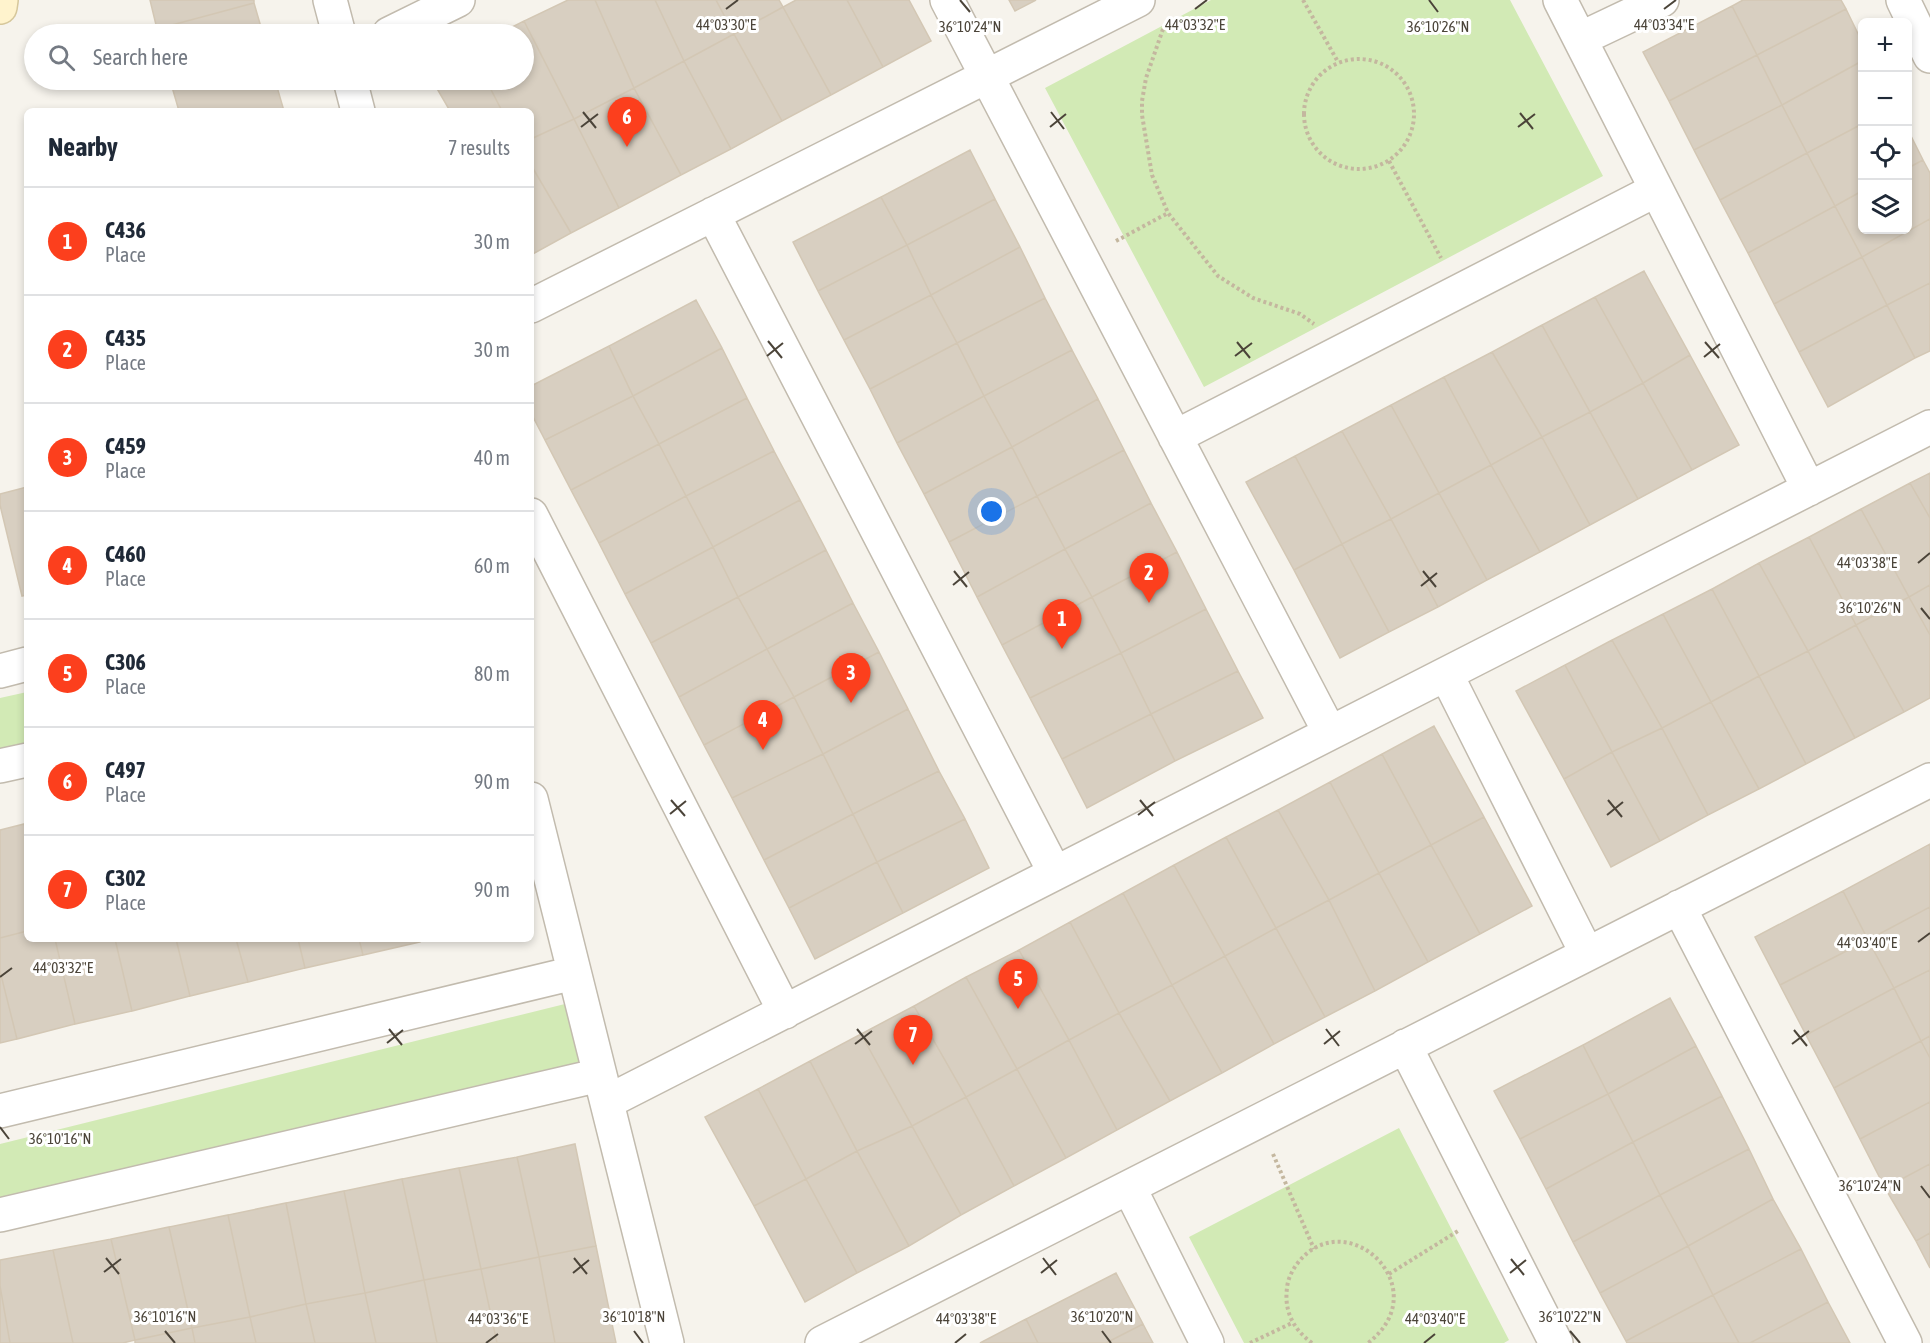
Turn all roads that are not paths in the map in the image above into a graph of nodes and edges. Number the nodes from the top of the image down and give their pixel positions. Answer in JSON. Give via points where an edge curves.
{"nodes":[{"id":1,"x":1,"y":0,"type":"edge"},
{"id":2,"x":330,"y":0,"type":"edge"},
{"id":3,"x":458,"y":0,"type":"edge"},
{"id":4,"x":947,"y":0,"type":"edge"},
{"id":5,"x":1138,"y":0,"type":"edge"},
{"id":6,"x":1560,"y":0,"type":"edge"},
{"id":7,"x":1662,"y":0,"type":"edge"},
{"id":8,"x":1903,"y":0,"type":"edge"},
{"id":9,"x":0,"y":7,"type":"edge"},
{"id":10,"x":336,"y":24,"type":"edge"},
{"id":11,"x":409,"y":24,"type":"edge"},
{"id":12,"x":1580,"y":39,"type":"junction"},
{"id":13,"x":1930,"y":56,"type":"edge"},
{"id":14,"x":987,"y":76,"type":"junction"},
{"id":15,"x":353,"y":90,"type":"edge"},
{"id":16,"x":357,"y":108,"type":"edge"},
{"id":17,"x":1656,"y":190,"type":"junction"},
{"id":18,"x":713,"y":214,"type":"junction"},
{"id":19,"x":534,"y":304,"type":"edge"},
{"id":20,"x":1930,"y":427,"type":"edge"},
{"id":21,"x":1175,"y":437,"type":"junction"},
{"id":22,"x":1809,"y":489,"type":"junction"},
{"id":23,"x":534,"y":521,"type":"edge"},
{"id":24,"x":24,"y":665,"type":"edge"},
{"id":25,"x":0,"y":670,"type":"edge"},
{"id":26,"x":1446,"y":674,"type":"junction"},
{"id":27,"x":1330,"y":733,"type":"junction"},
{"id":28,"x":24,"y":761,"type":"edge"},
{"id":29,"x":0,"y":766,"type":"edge"},
{"id":30,"x":1930,"y":780,"type":"edge"},
{"id":31,"x":534,"y":811,"type":"edge"},
{"id":32,"x":1055,"y":873,"type":"junction"},
{"id":33,"x":1679,"y":907,"type":"junction"},
{"id":34,"x":1587,"y":954,"type":"junction"},
{"id":35,"x":574,"y":973,"type":"junction"},
{"id":36,"x":785,"y":1012,"type":"junction"},
{"id":37,"x":1405,"y":1046,"type":"junction"},
{"id":38,"x":603,"y":1089,"type":"junction"},
{"id":39,"x":0,"y":1111,"type":"edge"},
{"id":40,"x":1129,"y":1187,"type":"junction"},
{"id":41,"x":0,"y":1215,"type":"edge"},
{"id":42,"x":842,"y":1338,"type":"edge"},
{"id":43,"x":667,"y":1343,"type":"edge"},
{"id":44,"x":1207,"y":1343,"type":"edge"},
{"id":45,"x":1556,"y":1343,"type":"edge"},
{"id":46,"x":1905,"y":1343,"type":"edge"}],
"edges":[{"from":1,"to":9,"type":"main road"},
{"from":2,"to":10,"type":"street"},
{"from":3,"to":11,"type":"street"},
{"from":4,"to":14,"type":"street"},
{"from":5,"to":14,"type":"street"},
{"from":6,"to":12,"type":"street"},
{"from":7,"to":12,"type":"street"},
{"from":8,"to":13,"type":"street"},
{"from":12,"to":17,"type":"street"},
{"from":14,"to":18,"type":"street"},
{"from":14,"to":21,"type":"street"},
{"from":15,"to":16,"type":"street"},
{"from":17,"to":21,"type":"street"},
{"from":17,"to":22,"type":"street"},
{"from":18,"to":19,"type":"street"},
{"from":18,"to":32,"type":"street"},
{"from":20,"to":22,"type":"street"},
{"from":21,"to":27,"type":"street"},
{"from":22,"to":26,"type":"street"},
{"from":23,"to":36,"type":"street"},
{"from":24,"to":25,"type":"street"},
{"from":26,"to":27,"type":"street"},
{"from":26,"to":34,"type":"street"},
{"from":27,"to":32,"type":"street"},
{"from":28,"to":29,"type":"street"},
{"from":30,"to":33,"type":"street"},
{"from":31,"to":35,"type":"street"},
{"from":32,"to":36,"type":"street"},
{"from":33,"to":34,"type":"street"},
{"from":33,"to":46,"type":"street"},
{"from":34,"to":37,"type":"street"},
{"from":35,"to":38,"type":"street"},
{"from":35,"to":39,"type":"street"},
{"from":36,"to":38,"type":"street"},
{"from":37,"to":40,"type":"street"},
{"from":37,"to":45,"type":"street"},
{"from":38,"to":41,"type":"street"},
{"from":38,"to":43,"type":"street"},
{"from":40,"to":42,"type":"street"},
{"from":40,"to":44,"type":"street"}]}
